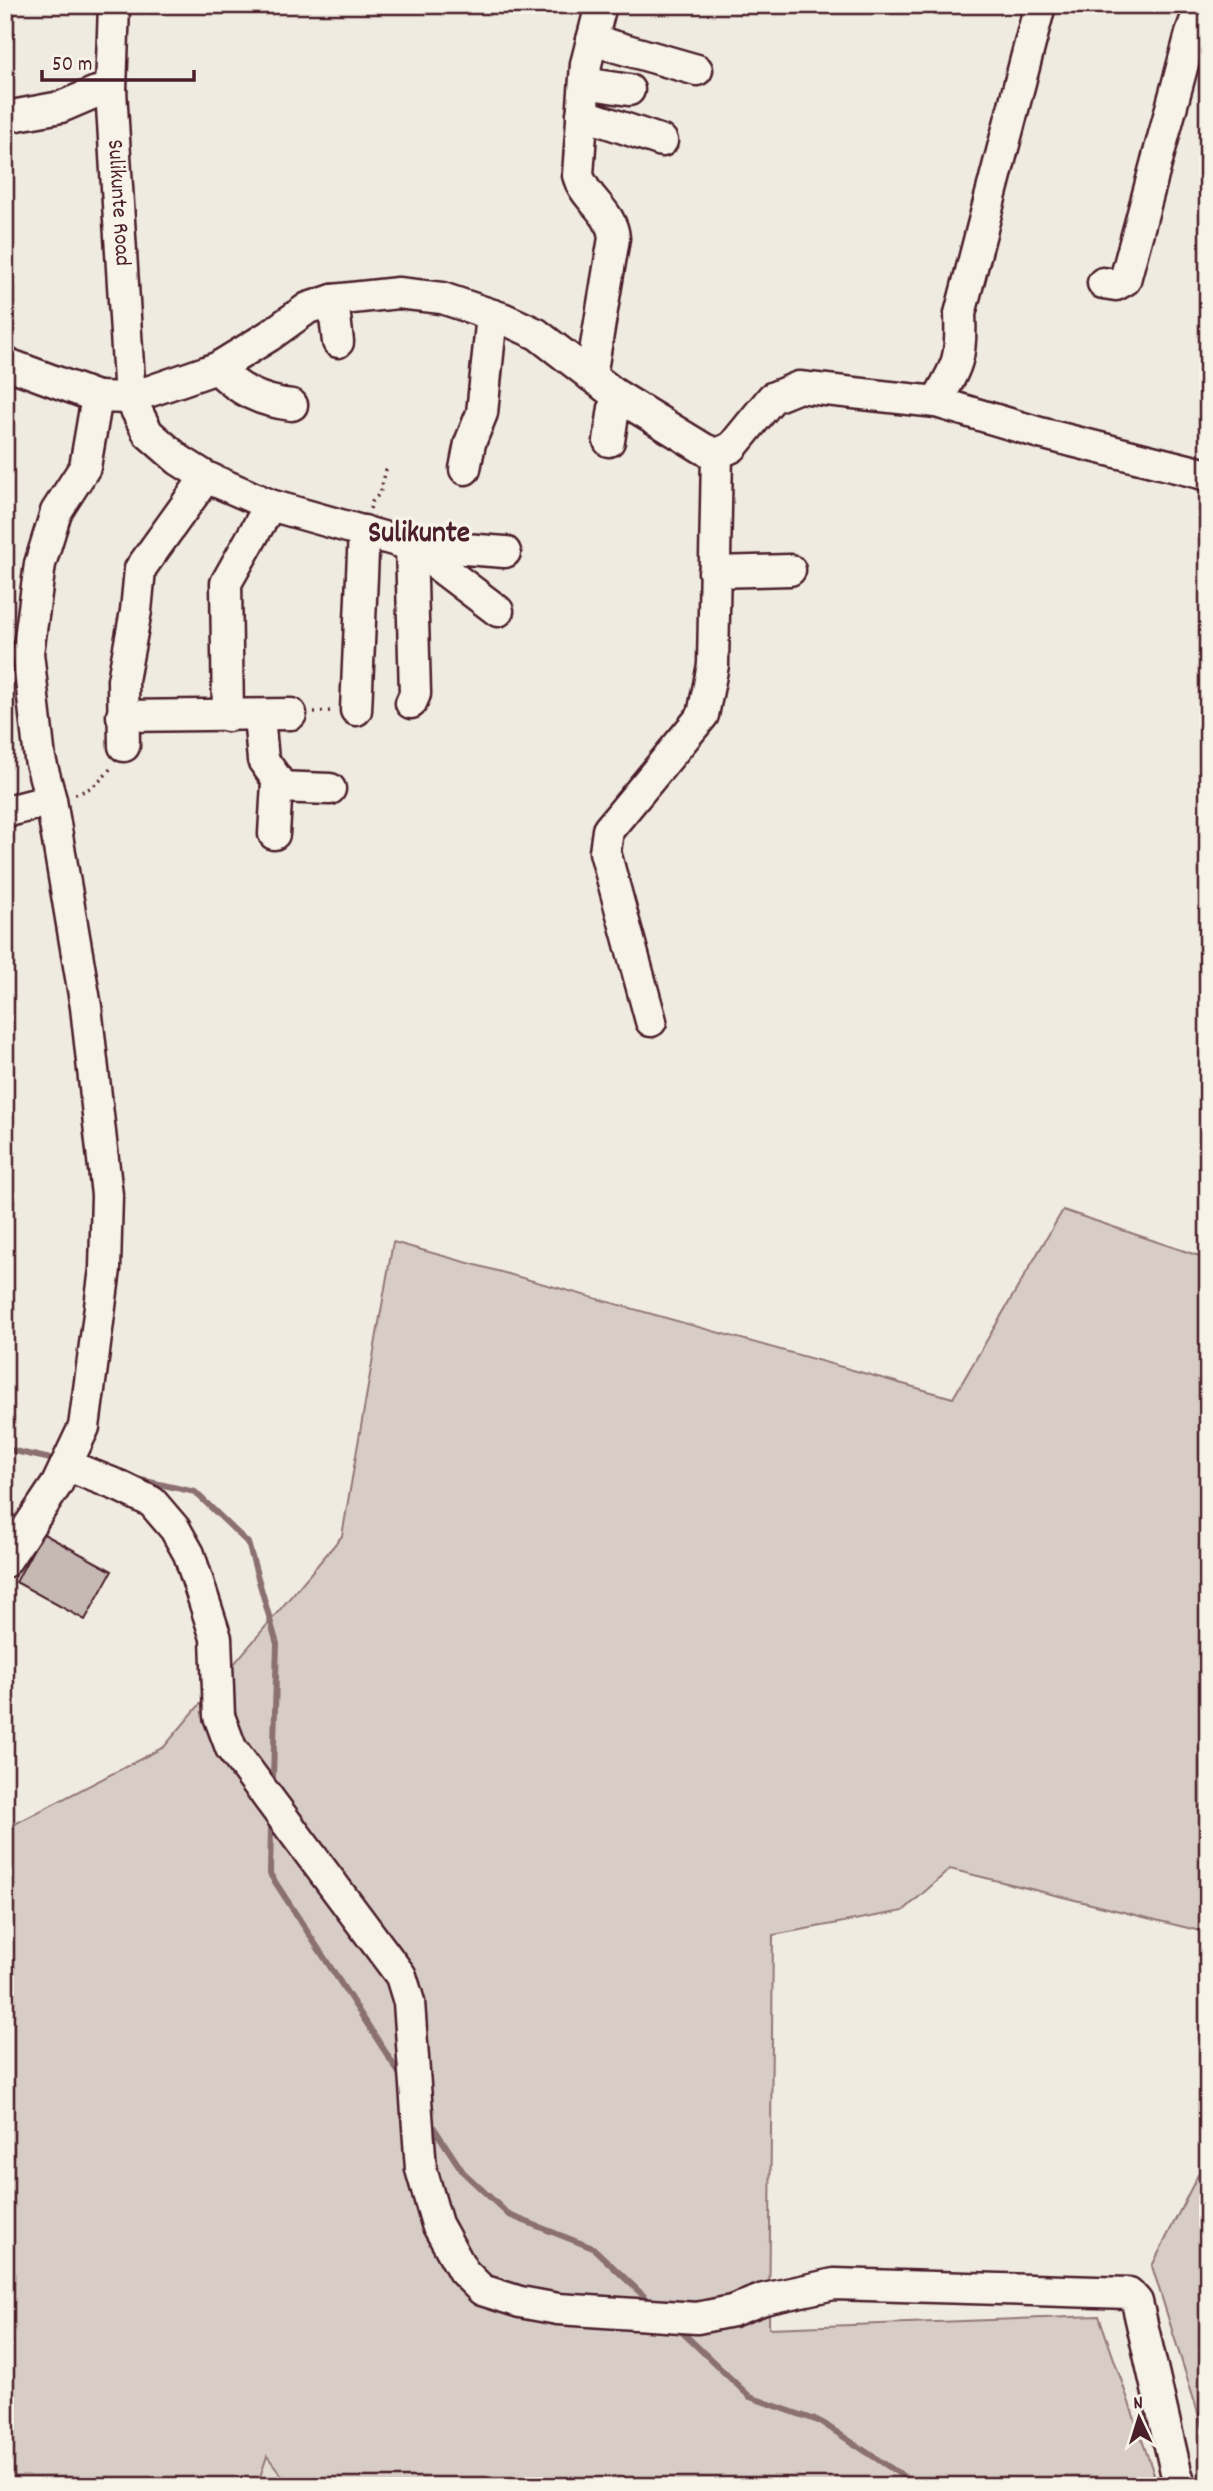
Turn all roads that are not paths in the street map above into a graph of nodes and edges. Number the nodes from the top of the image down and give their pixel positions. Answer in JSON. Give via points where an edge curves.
{"nodes":[{"id":1,"x":114,"y":5,"type":"edge"},
{"id":2,"x":601,"y":5,"type":"edge"},
{"id":3,"x":1041,"y":5,"type":"edge"},
{"id":4,"x":1201,"y":5,"type":"edge"},
{"id":5,"x":592,"y":40,"type":"junction"},
{"id":6,"x":697,"y":70,"type":"dead end"},
{"id":7,"x":584,"y":83,"type":"junction"},
{"id":8,"x":111,"y":90,"type":"junction"},
{"id":9,"x":629,"y":90,"type":"dead end"},
{"id":10,"x":582,"y":114,"type":"junction"},
{"id":11,"x":17,"y":115,"type":"dead end"},
{"id":12,"x":662,"y":141,"type":"dead end"},
{"id":13,"x":1102,"y":283,"type":"dead end"},
{"id":14,"x":333,"y":300,"type":"junction"},
{"id":15,"x":492,"y":315,"type":"junction"},
{"id":16,"x":338,"y":342,"type":"dead end"},
{"id":17,"x":5,"y":363,"type":"edge"},
{"id":18,"x":217,"y":368,"type":"junction"},
{"id":19,"x":591,"y":376,"type":"junction"},
{"id":20,"x":616,"y":395,"type":"junction"},
{"id":21,"x":97,"y":397,"type":"junction"},
{"id":22,"x":130,"y":398,"type":"junction"},
{"id":23,"x":936,"y":402,"type":"junction"},
{"id":24,"x":292,"y":405,"type":"dead end"},
{"id":25,"x":609,"y":441,"type":"dead end"},
{"id":26,"x":718,"y":454,"type":"junction"},
{"id":27,"x":465,"y":469,"type":"dead end"},
{"id":28,"x":1208,"y":475,"type":"edge"},
{"id":29,"x":206,"y":477,"type":"junction"},
{"id":30,"x":270,"y":505,"type":"junction"},
{"id":31,"x":364,"y":531,"type":"junction"},
{"id":32,"x":411,"y":545,"type":"junction"},
{"id":33,"x":505,"y":552,"type":"dead end"},
{"id":34,"x":790,"y":570,"type":"dead end"},
{"id":35,"x":714,"y":572,"type":"junction"},
{"id":36,"x":498,"y":611,"type":"dead end"},
{"id":37,"x":411,"y":704,"type":"dead end"},
{"id":38,"x":356,"y":710,"type":"road end"},
{"id":39,"x":291,"y":714,"type":"road end"},
{"id":40,"x":122,"y":716,"type":"junction"},
{"id":41,"x":228,"y":716,"type":"junction"},
{"id":42,"x":259,"y":716,"type":"junction"},
{"id":43,"x":124,"y":746,"type":"road end"},
{"id":44,"x":277,"y":787,"type":"junction"},
{"id":45,"x":330,"y":789,"type":"dead end"},
{"id":46,"x":51,"y":800,"type":"junction"},
{"id":47,"x":5,"y":812,"type":"edge"},
{"id":48,"x":274,"y":834,"type":"dead end"},
{"id":49,"x":651,"y":1021,"type":"dead end"},
{"id":50,"x":69,"y":1460,"type":"junction"},
{"id":51,"x":5,"y":1562,"type":"edge"},
{"id":52,"x":1181,"y":2486,"type":"edge"}],
"edges":[{"from":1,"to":8,"type":"street","name":"Sulikunte Road"},
{"from":2,"to":5,"type":"street"},
{"from":3,"to":23,"type":"street","via":[[960,314],[960,357]]},
{"from":4,"to":13,"type":"street","via":[[1125,280],[1116,285]]},
{"from":5,"to":6,"type":"street"},
{"from":5,"to":7,"type":"street"},
{"from":7,"to":9,"type":"street"},
{"from":7,"to":10,"type":"street"},
{"from":8,"to":11,"type":"street","via":[[61,107]]},
{"from":8,"to":22,"type":"street","name":"Sulikunte Road"},
{"from":10,"to":12,"type":"street"},
{"from":10,"to":19,"type":"street","via":[[578,175],[610,220],[614,238]]},
{"from":14,"to":15,"type":"street","via":[[398,293],[442,298]]},
{"from":14,"to":16,"type":"street"},
{"from":14,"to":18,"type":"street","via":[[308,308]]},
{"from":15,"to":19,"type":"street","via":[[545,338]]},
{"from":15,"to":27,"type":"street","via":[[482,413]]},
{"from":17,"to":21,"type":"street"},
{"from":18,"to":22,"type":"street"},
{"from":18,"to":24,"type":"street","via":[[251,396]]},
{"from":19,"to":20,"type":"street"},
{"from":20,"to":25,"type":"street"},
{"from":20,"to":26,"type":"street"},
{"from":21,"to":22,"type":"street"},
{"from":21,"to":46,"type":"street","via":[[85,467],[56,512],[40,564],[29,638],[28,669],[40,759]]},
{"from":22,"to":29,"type":"street","via":[[148,433]]},
{"from":23,"to":26,"type":"street","via":[[799,387],[772,398],[732,447]]},
{"from":23,"to":28,"type":"street"},
{"from":26,"to":35,"type":"street"},
{"from":29,"to":30,"type":"street"},
{"from":29,"to":40,"type":"street","via":[[140,569]]},
{"from":30,"to":31,"type":"street"},
{"from":30,"to":41,"type":"street","via":[[226,583]]},
{"from":31,"to":32,"type":"street"},
{"from":31,"to":38,"type":"street"},
{"from":32,"to":33,"type":"street"},
{"from":32,"to":36,"type":"street"},
{"from":32,"to":37,"type":"street","via":[[415,694]]},
{"from":34,"to":35,"type":"street"},
{"from":35,"to":49,"type":"street","via":[[713,665],[703,715],[608,830],[605,852]]},
{"from":39,"to":42,"type":"street"},
{"from":40,"to":41,"type":"street"},
{"from":40,"to":43,"type":"street"},
{"from":41,"to":42,"type":"street"},
{"from":42,"to":44,"type":"street","via":[[263,760]]},
{"from":44,"to":45,"type":"street"},
{"from":44,"to":48,"type":"street"},
{"from":46,"to":47,"type":"street"},
{"from":46,"to":50,"type":"street","via":[[86,1007],[107,1195],[105,1269],[88,1414]]},
{"from":50,"to":51,"type":"street"},
{"from":50,"to":52,"type":"street","via":[[152,1502],[175,1529],[189,1554],[216,1638],[219,1716],[231,1748],[401,1976],[409,2002],[421,2169],[436,2224],[463,2271],[482,2290],[558,2309],[697,2318],[834,2284],[1129,2293],[1137,2302]]}]}
